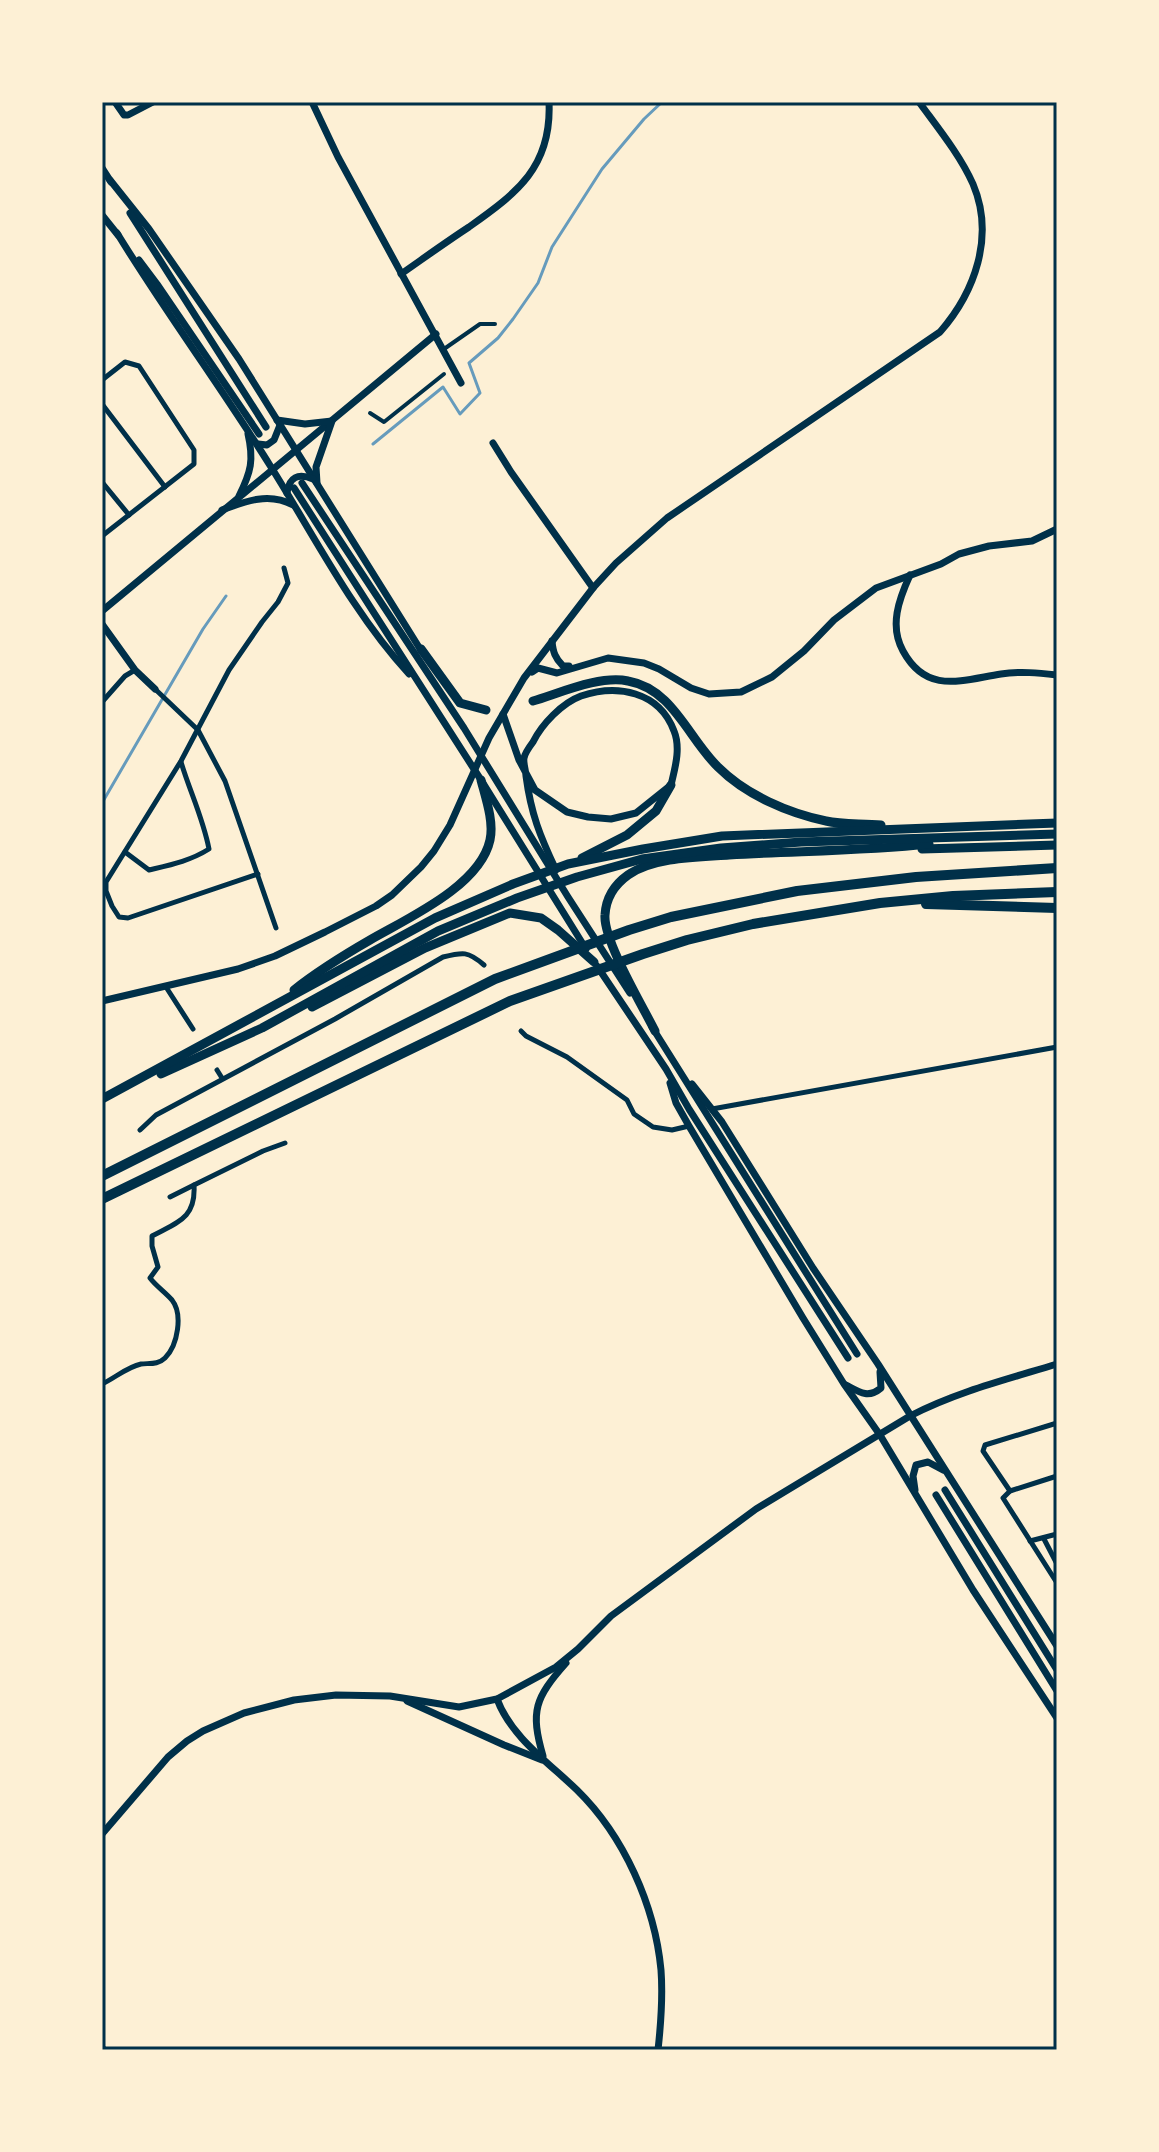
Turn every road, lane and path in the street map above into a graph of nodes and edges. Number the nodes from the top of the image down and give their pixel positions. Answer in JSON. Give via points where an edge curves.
{"nodes":[{"id":1,"x":115,"y":102,"type":"edge"},
{"id":2,"x":153,"y":102,"type":"edge"},
{"id":3,"x":312,"y":102,"type":"edge"},
{"id":4,"x":549,"y":102,"type":"edge"},
{"id":5,"x":919,"y":102,"type":"edge"},
{"id":6,"x":102,"y":168,"type":"edge"},
{"id":7,"x":110,"y":180,"type":"junction"},
{"id":8,"x":102,"y":215,"type":"edge"},
{"id":9,"x":117,"y":233,"type":"junction"},
{"id":10,"x":401,"y":274,"type":"junction"},
{"id":11,"x":495,"y":324,"type":"dead end"},
{"id":12,"x":436,"y":334,"type":"junction"},
{"id":13,"x":446,"y":352,"type":"junction"},
{"id":14,"x":444,"y":374,"type":"dead end"},
{"id":15,"x":102,"y":380,"type":"edge"},
{"id":16,"x":461,"y":383,"type":"dead end"},
{"id":17,"x":102,"y":404,"type":"edge"},
{"id":18,"x":370,"y":413,"type":"dead end"},
{"id":19,"x":332,"y":421,"type":"junction"},
{"id":20,"x":279,"y":423,"type":"junction"},
{"id":21,"x":246,"y":428,"type":"junction"},
{"id":22,"x":256,"y":443,"type":"junction"},
{"id":23,"x":493,"y":443,"type":"dead end"},
{"id":24,"x":296,"y":450,"type":"junction"},
{"id":25,"x":272,"y":468,"type":"junction"},
{"id":26,"x":102,"y":482,"type":"edge"},
{"id":27,"x":315,"y":482,"type":"junction"},
{"id":28,"x":302,"y":483,"type":"dead end"},
{"id":29,"x":165,"y":487,"type":"junction"},
{"id":30,"x":294,"y":488,"type":"dead end"},
{"id":31,"x":287,"y":494,"type":"junction"},
{"id":32,"x":239,"y":496,"type":"junction"},
{"id":33,"x":293,"y":505,"type":"junction"},
{"id":34,"x":222,"y":510,"type":"junction"},
{"id":35,"x":129,"y":515,"type":"junction"},
{"id":36,"x":1057,"y":529,"type":"edge"},
{"id":37,"x":102,"y":536,"type":"edge"},
{"id":38,"x":284,"y":568,"type":"dead end"},
{"id":39,"x":910,"y":575,"type":"junction"},
{"id":40,"x":593,"y":588,"type":"junction"},
{"id":41,"x":102,"y":611,"type":"edge"},
{"id":42,"x":102,"y":624,"type":"edge"},
{"id":43,"x":552,"y":641,"type":"junction"},
{"id":44,"x":421,"y":649,"type":"junction"},
{"id":45,"x":580,"y":665,"type":"junction"},
{"id":46,"x":135,"y":670,"type":"junction"},
{"id":47,"x":1057,"y":675,"type":"edge"},
{"id":48,"x":524,"y":678,"type":"junction"},
{"id":49,"x":155,"y":689,"type":"joint"},
{"id":50,"x":425,"y":692,"type":"junction"},
{"id":51,"x":443,"y":698,"type":"junction"},
{"id":52,"x":533,"y":701,"type":"dead end"},
{"id":53,"x":102,"y":702,"type":"edge"},
{"id":54,"x":486,"y":710,"type":"dead end"},
{"id":55,"x":503,"y":714,"type":"junction"},
{"id":56,"x":198,"y":730,"type":"junction"},
{"id":57,"x":181,"y":761,"type":"junction"},
{"id":58,"x":481,"y":780,"type":"junction"},
{"id":59,"x":671,"y":785,"type":"junction"},
{"id":60,"x":1057,"y":823,"type":"edge"},
{"id":61,"x":924,"y":828,"type":"junction"},
{"id":62,"x":1057,"y":834,"type":"edge"},
{"id":63,"x":1003,"y":837,"type":"junction"},
{"id":64,"x":1057,"y":845,"type":"edge"},
{"id":65,"x":887,"y":849,"type":"junction"},
{"id":66,"x":125,"y":852,"type":"junction"},
{"id":67,"x":568,"y":864,"type":"junction"},
{"id":68,"x":1057,"y":868,"type":"edge"},
{"id":69,"x":258,"y":874,"type":"junction"},
{"id":70,"x":1057,"y":892,"type":"edge"},
{"id":71,"x":568,"y":897,"type":"junction"},
{"id":72,"x":880,"y":903,"type":"junction"},
{"id":73,"x":1057,"y":908,"type":"edge"},
{"id":74,"x":276,"y":928,"type":"dead end"},
{"id":75,"x":594,"y":962,"type":"junction"},
{"id":76,"x":484,"y":965,"type":"dead end"},
{"id":77,"x":166,"y":987,"type":"junction"},
{"id":78,"x":102,"y":1001,"type":"edge"},
{"id":79,"x":273,"y":1007,"type":"junction"},
{"id":80,"x":193,"y":1029,"type":"dead end"},
{"id":81,"x":521,"y":1031,"type":"dead end"},
{"id":82,"x":655,"y":1031,"type":"junction"},
{"id":83,"x":1057,"y":1047,"type":"edge"},
{"id":84,"x":674,"y":1062,"type":"junction"},
{"id":85,"x":666,"y":1069,"type":"junction"},
{"id":86,"x":217,"y":1070,"type":"dead end"},
{"id":87,"x":222,"y":1078,"type":"junction"},
{"id":88,"x":145,"y":1082,"type":"junction"},
{"id":89,"x":102,"y":1099,"type":"edge"},
{"id":90,"x":102,"y":1106,"type":"edge"},
{"id":91,"x":712,"y":1109,"type":"junction"},
{"id":92,"x":689,"y":1126,"type":"junction"},
{"id":93,"x":140,"y":1130,"type":"dead end"},
{"id":94,"x":285,"y":1143,"type":"dead end"},
{"id":95,"x":102,"y":1176,"type":"edge"},
{"id":96,"x":194,"y":1185,"type":"junction"},
{"id":97,"x":170,"y":1197,"type":"dead end"},
{"id":98,"x":102,"y":1199,"type":"edge"},
{"id":99,"x":857,"y":1354,"type":"dead end"},
{"id":100,"x":848,"y":1358,"type":"dead end"},
{"id":101,"x":878,"y":1364,"type":"junction"},
{"id":102,"x":1057,"y":1364,"type":"edge"},
{"id":103,"x":102,"y":1384,"type":"edge"},
{"id":104,"x":844,"y":1384,"type":"junction"},
{"id":105,"x":910,"y":1416,"type":"junction"},
{"id":106,"x":1057,"y":1423,"type":"edge"},
{"id":107,"x":880,"y":1435,"type":"junction"},
{"id":108,"x":944,"y":1471,"type":"junction"},
{"id":109,"x":1057,"y":1476,"type":"edge"},
{"id":110,"x":945,"y":1490,"type":"dead end"},
{"id":111,"x":1010,"y":1491,"type":"junction"},
{"id":112,"x":915,"y":1494,"type":"junction"},
{"id":113,"x":936,"y":1495,"type":"dead end"},
{"id":114,"x":1057,"y":1534,"type":"edge"},
{"id":115,"x":1044,"y":1539,"type":"junction"},
{"id":116,"x":1030,"y":1541,"type":"junction"},
{"id":117,"x":1057,"y":1564,"type":"edge"},
{"id":118,"x":1057,"y":1583,"type":"edge"},
{"id":119,"x":1057,"y":1646,"type":"edge"},
{"id":120,"x":578,"y":1649,"type":"junction"},
{"id":121,"x":1057,"y":1670,"type":"edge"},
{"id":122,"x":1057,"y":1691,"type":"edge"},
{"id":123,"x":399,"y":1697,"type":"junction"},
{"id":124,"x":497,"y":1699,"type":"junction"},
{"id":125,"x":1057,"y":1718,"type":"edge"},
{"id":126,"x":545,"y":1761,"type":"junction"},
{"id":127,"x":102,"y":1834,"type":"edge"},
{"id":128,"x":658,"y":2050,"type":"edge"}],
"edges":[{"from":1,"to":2,"type":"main road","via":[[124,115]]},
{"from":3,"to":10,"type":"main road"},
{"from":4,"to":10,"type":"main road","via":[[543,151],[519,188]]},
{"from":5,"to":40,"type":"main road","via":[[969,176],[978,199],[979,258],[957,311],[940,332],[667,518]]},
{"from":6,"to":7,"type":"main road"},
{"from":7,"to":9,"type":"main road","via":[[262,430]]},
{"from":7,"to":20,"type":"main road","via":[[158,242]]},
{"from":8,"to":9,"type":"main road"},
{"from":9,"to":21,"type":"main road"},
{"from":10,"to":12,"type":"main road"},
{"from":11,"to":13,"type":"street","via":[[480,324]]},
{"from":12,"to":13,"type":"main road"},
{"from":12,"to":19,"type":"main road"},
{"from":13,"to":16,"type":"main road"},
{"from":14,"to":18,"type":"street","via":[[384,422]]},
{"from":15,"to":29,"type":"street","via":[[125,362],[139,366],[194,450],[194,464]]},
{"from":17,"to":29,"type":"street"},
{"from":19,"to":20,"type":"main road"},
{"from":19,"to":24,"type":"main road"},
{"from":19,"to":27,"type":"main road"},
{"from":20,"to":22,"type":"main road","via":[[274,440],[263,446]]},
{"from":20,"to":24,"type":"main road"},
{"from":21,"to":22,"type":"main road"},
{"from":21,"to":32,"type":"main road","via":[[252,461]]},
{"from":22,"to":25,"type":"main road"},
{"from":23,"to":40,"type":"main road"},
{"from":24,"to":25,"type":"main road"},
{"from":24,"to":27,"type":"main road"},
{"from":25,"to":31,"type":"main road"},
{"from":25,"to":32,"type":"main road"},
{"from":26,"to":35,"type":"street"},
{"from":27,"to":31,"type":"main road","via":[[292,480]]},
{"from":27,"to":44,"type":"main road"},
{"from":28,"to":51,"type":"main road"},
{"from":29,"to":35,"type":"street"},
{"from":30,"to":50,"type":"main road"},
{"from":31,"to":33,"type":"main road"},
{"from":32,"to":34,"type":"main road"},
{"from":33,"to":34,"type":"main road","via":[[265,498]]},
{"from":33,"to":50,"type":"main road","via":[[388,651]]},
{"from":34,"to":41,"type":"main road"},
{"from":35,"to":37,"type":"street"},
{"from":36,"to":39,"type":"main road","via":[[1032,541],[959,554]]},
{"from":38,"to":56,"type":"street","via":[[288,583],[278,602],[229,670]]},
{"from":39,"to":45,"type":"main road","via":[[876,588],[772,677],[741,692],[709,694],[644,663],[608,658]]},
{"from":39,"to":47,"type":"main road","via":[[897,608],[897,633],[904,654],[924,676],[946,682],[1016,673]]},
{"from":40,"to":43,"type":"main road"},
{"from":42,"to":46,"type":"main road"},
{"from":43,"to":45,"type":"main road","via":[[553,654],[563,666]]},
{"from":43,"to":48,"type":"main road"},
{"from":44,"to":51,"type":"main road"},
{"from":44,"to":54,"type":"highway","via":[[460,703]]},
{"from":45,"to":48,"type":"main road","via":[[557,673],[538,668]]},
{"from":46,"to":49,"type":"main road"},
{"from":46,"to":53,"type":"street"},
{"from":48,"to":55,"type":"main road"},
{"from":49,"to":56,"type":"street"},
{"from":50,"to":58,"type":"main road"},
{"from":51,"to":71,"type":"main road"},
{"from":52,"to":61,"type":"highway","via":[[602,681],[626,680],[668,702],[720,770],[770,802],[829,822]]},
{"from":55,"to":59,"type":"main road","via":[[535,790],[567,812],[611,819],[636,813]]},
{"from":55,"to":77,"type":"main road","via":[[450,825],[421,867],[392,895],[275,956]]},
{"from":56,"to":57,"type":"street"},
{"from":56,"to":69,"type":"street","via":[[225,781]]},
{"from":57,"to":66,"type":"street"},
{"from":57,"to":66,"type":"street","via":[[209,849],[149,870]]},
{"from":58,"to":75,"type":"main road"},
{"from":58,"to":79,"type":"highway","via":[[491,838],[484,858],[466,878],[316,972]]},
{"from":59,"to":67,"type":"highway","via":[[656,811],[627,835]]},
{"from":59,"to":71,"type":"main road","via":[[675,732],[652,702],[630,691],[578,697],[538,732],[524,759],[530,806]]},
{"from":60,"to":61,"type":"highway"},
{"from":61,"to":67,"type":"highway","via":[[722,836]]},
{"from":62,"to":63,"type":"highway"},
{"from":63,"to":65,"type":"highway"},
{"from":63,"to":88,"type":"highway","via":[[721,848],[642,859],[577,877],[438,931],[262,1028]]},
{"from":64,"to":65,"type":"highway"},
{"from":65,"to":82,"type":"highway","via":[[683,859],[629,874],[609,893],[604,917],[610,944]]},
{"from":66,"to":69,"type":"street","via":[[106,882],[119,917]]},
{"from":67,"to":79,"type":"highway","via":[[435,918]]},
{"from":68,"to":95,"type":"highway","via":[[797,891],[629,930],[495,979]]},
{"from":69,"to":74,"type":"street"},
{"from":70,"to":72,"type":"highway"},
{"from":71,"to":82,"type":"main road"},
{"from":72,"to":73,"type":"highway"},
{"from":72,"to":98,"type":"highway","via":[[687,940],[510,1001]]},
{"from":75,"to":85,"type":"main road"},
{"from":75,"to":88,"type":"highway","via":[[541,918],[510,913],[425,948],[261,1034]]},
{"from":76,"to":87,"type":"street","via":[[462,952],[443,957]]},
{"from":77,"to":78,"type":"main road"},
{"from":77,"to":80,"type":"street"},
{"from":79,"to":89,"type":"highway"},
{"from":81,"to":92,"type":"street","via":[[627,1100],[634,1114],[653,1127]]},
{"from":82,"to":84,"type":"main road"},
{"from":83,"to":91,"type":"street"},
{"from":84,"to":91,"type":"main road"},
{"from":84,"to":99,"type":"main road"},
{"from":85,"to":92,"type":"main road"},
{"from":85,"to":100,"type":"main road"},
{"from":86,"to":87,"type":"street"},
{"from":87,"to":93,"type":"street","via":[[156,1115]]},
{"from":88,"to":90,"type":"highway"},
{"from":91,"to":101,"type":"main road"},
{"from":92,"to":104,"type":"main road"},
{"from":94,"to":96,"type":"street"},
{"from":96,"to":97,"type":"street"},
{"from":96,"to":103,"type":"street","via":[[195,1200],[186,1217],[152,1236],[158,1267],[150,1278],[172,1300],[178,1315],[175,1340],[165,1359],[139,1364]]},
{"from":101,"to":104,"type":"main road","via":[[878,1391],[863,1394]]},
{"from":101,"to":105,"type":"main road"},
{"from":102,"to":105,"type":"main road"},
{"from":104,"to":107,"type":"main road"},
{"from":105,"to":107,"type":"main road"},
{"from":105,"to":108,"type":"main road"},
{"from":106,"to":111,"type":"street","via":[[985,1445],[983,1451]]},
{"from":107,"to":112,"type":"main road"},
{"from":107,"to":120,"type":"main road","via":[[756,1509],[611,1616]]},
{"from":108,"to":112,"type":"main road","via":[[928,1462],[916,1465]]},
{"from":108,"to":119,"type":"main road"},
{"from":109,"to":111,"type":"street"},
{"from":110,"to":121,"type":"main road"},
{"from":111,"to":116,"type":"street","via":[[1003,1498]]},
{"from":112,"to":125,"type":"main road"},
{"from":113,"to":122,"type":"main road"},
{"from":114,"to":115,"type":"street"},
{"from":115,"to":116,"type":"street"},
{"from":115,"to":117,"type":"street"},
{"from":116,"to":118,"type":"street"},
{"from":120,"to":124,"type":"main road"},
{"from":120,"to":126,"type":"main road","via":[[549,1681],[537,1705]]},
{"from":123,"to":124,"type":"main road","via":[[459,1707]]},
{"from":123,"to":126,"type":"main road"},
{"from":123,"to":127,"type":"main road","via":[[318,1696],[226,1720],[168,1757]]},
{"from":124,"to":126,"type":"main road","via":[[506,1719]]},
{"from":126,"to":128,"type":"main road","via":[[593,1808],[635,1876],[660,1969]]}]}
